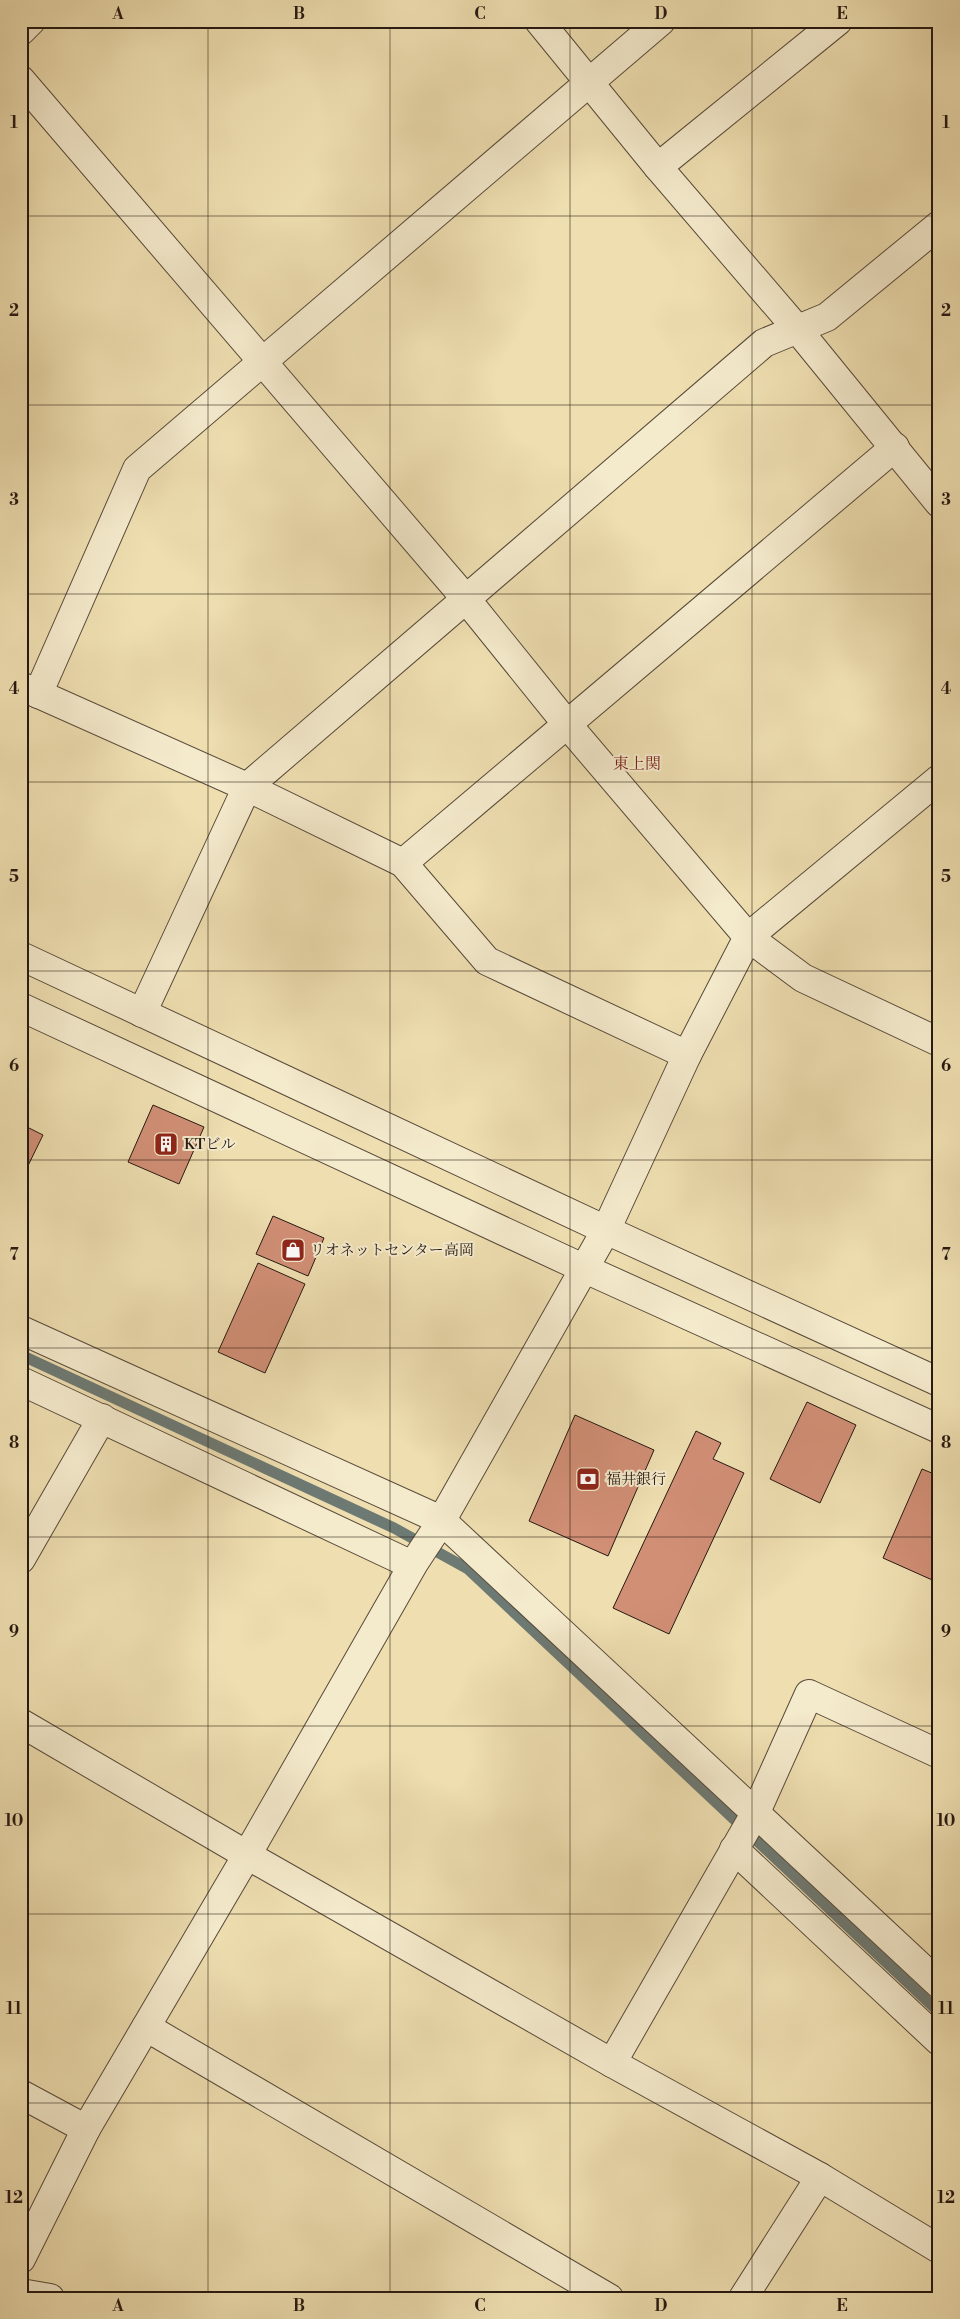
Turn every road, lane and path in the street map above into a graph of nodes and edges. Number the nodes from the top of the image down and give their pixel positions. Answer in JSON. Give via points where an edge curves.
{"nodes":[{"id":1,"x":31,"y":21,"type":"edge"},
{"id":2,"x":539,"y":21,"type":"edge"},
{"id":3,"x":661,"y":21,"type":"edge"},
{"id":4,"x":838,"y":21,"type":"edge"},
{"id":5,"x":21,"y":31,"type":"edge"},
{"id":6,"x":21,"y":80,"type":"edge"},
{"id":7,"x":590,"y":83,"type":"junction"},
{"id":8,"x":658,"y":167,"type":"junction"},
{"id":9,"x":939,"y":225,"type":"edge"},
{"id":10,"x":798,"y":330,"type":"junction"},
{"id":11,"x":263,"y":360,"type":"junction"},
{"id":12,"x":895,"y":447,"type":"junction"},
{"id":13,"x":939,"y":503,"type":"edge"},
{"id":14,"x":466,"y":599,"type":"junction"},
{"id":15,"x":30,"y":690,"type":"edge"},
{"id":16,"x":566,"y":723,"type":"junction"},
{"id":17,"x":939,"y":779,"type":"edge"},
{"id":18,"x":246,"y":787,"type":"junction"},
{"id":19,"x":403,"y":863,"type":"junction"},
{"id":20,"x":748,"y":937,"type":"junction"},
{"id":21,"x":21,"y":956,"type":"edge"},
{"id":22,"x":21,"y":1007,"type":"edge"},
{"id":23,"x":142,"y":1013,"type":"junction"},
{"id":24,"x":939,"y":1042,"type":"edge"},
{"id":25,"x":687,"y":1055,"type":"junction"},
{"id":26,"x":606,"y":1230,"type":"junction"},
{"id":27,"x":583,"y":1268,"type":"junction"},
{"id":28,"x":21,"y":1330,"type":"edge"},
{"id":29,"x":21,"y":1381,"type":"edge"},
{"id":30,"x":939,"y":1382,"type":"edge"},
{"id":31,"x":102,"y":1418,"type":"junction"},
{"id":32,"x":939,"y":1429,"type":"edge"},
{"id":33,"x":440,"y":1522,"type":"junction"},
{"id":34,"x":21,"y":1559,"type":"edge"},
{"id":35,"x":413,"y":1564,"type":"junction"},
{"id":36,"x":21,"y":1723,"type":"edge"},
{"id":37,"x":939,"y":1754,"type":"edge"},
{"id":38,"x":755,"y":1813,"type":"junction"},
{"id":39,"x":735,"y":1848,"type":"junction"},
{"id":40,"x":247,"y":1855,"type":"junction"},
{"id":41,"x":939,"y":1984,"type":"edge"},
{"id":42,"x":146,"y":2027,"type":"junction"},
{"id":43,"x":939,"y":2041,"type":"edge"},
{"id":44,"x":612,"y":2063,"type":"junction"},
{"id":45,"x":21,"y":2094,"type":"edge"},
{"id":46,"x":86,"y":2129,"type":"junction"},
{"id":47,"x":820,"y":2177,"type":"junction"},
{"id":48,"x":939,"y":2249,"type":"edge"},
{"id":49,"x":21,"y":2259,"type":"edge"},
{"id":50,"x":21,"y":2293,"type":"edge"},
{"id":51,"x":50,"y":2298,"type":"edge"},
{"id":52,"x":609,"y":2298,"type":"edge"},
{"id":53,"x":743,"y":2298,"type":"edge"}],
"edges":[{"from":1,"to":5,"type":"street"},
{"from":2,"to":7,"type":"street"},
{"from":3,"to":7,"type":"street"},
{"from":4,"to":8,"type":"street"},
{"from":6,"to":11,"type":"street"},
{"from":7,"to":8,"type":"street"},
{"from":7,"to":11,"type":"street"},
{"from":8,"to":10,"type":"street"},
{"from":9,"to":10,"type":"street","via":[[827,316]]},
{"from":10,"to":12,"type":"street"},
{"from":10,"to":14,"type":"street","via":[[764,343]]},
{"from":11,"to":14,"type":"street"},
{"from":11,"to":15,"type":"street","via":[[137,469]]},
{"from":12,"to":13,"type":"street"},
{"from":12,"to":16,"type":"street"},
{"from":14,"to":16,"type":"street"},
{"from":14,"to":18,"type":"street"},
{"from":15,"to":18,"type":"street"},
{"from":16,"to":19,"type":"street"},
{"from":16,"to":20,"type":"street"},
{"from":17,"to":20,"type":"street"},
{"from":18,"to":19,"type":"street"},
{"from":18,"to":23,"type":"street"},
{"from":19,"to":25,"type":"street","via":[[487,961]]},
{"from":20,"to":24,"type":"street","via":[[803,978]]},
{"from":20,"to":25,"type":"street"},
{"from":21,"to":23,"type":"street"},
{"from":22,"to":27,"type":"street"},
{"from":23,"to":26,"type":"street"},
{"from":25,"to":26,"type":"street"},
{"from":26,"to":27,"type":"street"},
{"from":26,"to":30,"type":"street"},
{"from":27,"to":32,"type":"street"},
{"from":27,"to":33,"type":"street"},
{"from":28,"to":33,"type":"street"},
{"from":29,"to":31,"type":"street"},
{"from":31,"to":34,"type":"street"},
{"from":31,"to":35,"type":"street"},
{"from":33,"to":35,"type":"street"},
{"from":33,"to":38,"type":"street"},
{"from":35,"to":40,"type":"street"},
{"from":36,"to":40,"type":"street"},
{"from":37,"to":38,"type":"street","via":[[809,1694]]},
{"from":38,"to":39,"type":"street"},
{"from":38,"to":41,"type":"street"},
{"from":39,"to":43,"type":"street"},
{"from":39,"to":44,"type":"street"},
{"from":40,"to":42,"type":"street"},
{"from":40,"to":44,"type":"street"},
{"from":42,"to":46,"type":"street"},
{"from":42,"to":52,"type":"street"},
{"from":44,"to":47,"type":"street"},
{"from":45,"to":46,"type":"street"},
{"from":46,"to":49,"type":"street"},
{"from":47,"to":48,"type":"street"},
{"from":47,"to":53,"type":"street"},
{"from":50,"to":51,"type":"street"}]}
